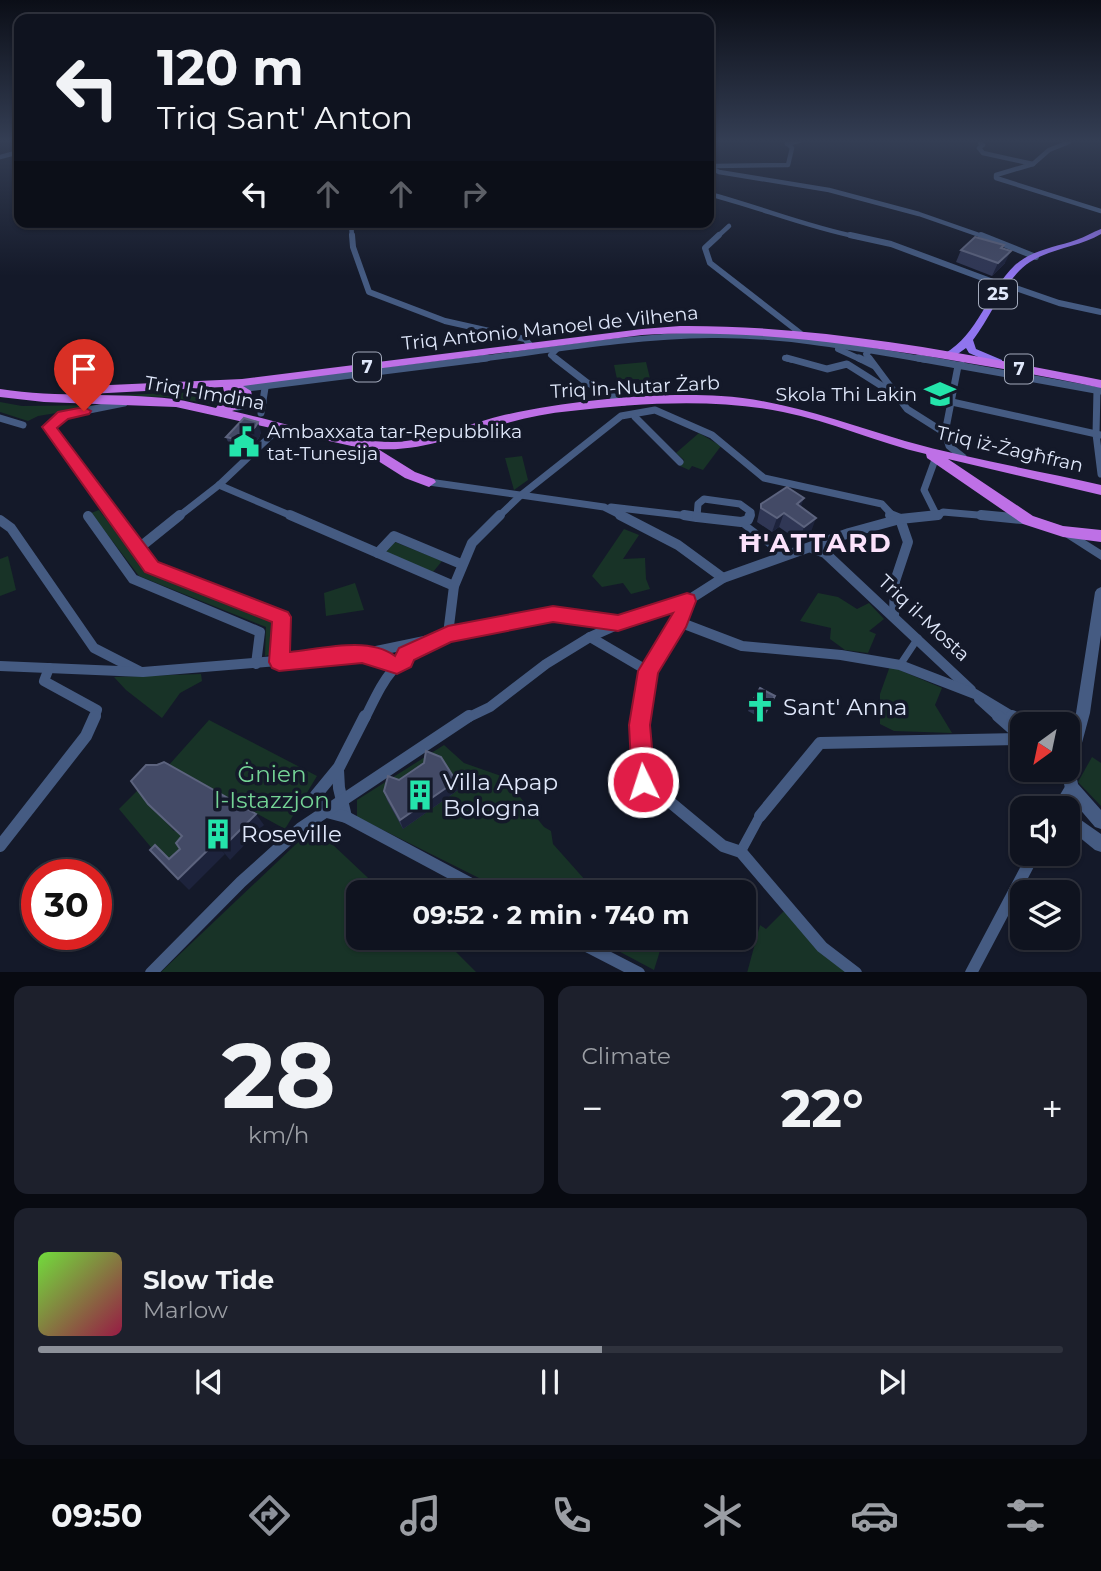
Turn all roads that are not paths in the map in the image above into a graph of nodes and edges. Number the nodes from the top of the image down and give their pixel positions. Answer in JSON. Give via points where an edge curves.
{"nodes":[{"id":1,"x":811,"y":185,"type":"edge"},
{"id":2,"x":1018,"y":185,"type":"edge"},
{"id":3,"x":714,"y":195,"type":"edge"},
{"id":4,"x":1101,"y":211,"type":"edge"},
{"id":5,"x":729,"y":226,"type":"dead end"},
{"id":6,"x":351,"y":228,"type":"edge"},
{"id":7,"x":1101,"y":231,"type":"edge"},
{"id":8,"x":1036,"y":257,"type":"junction"},
{"id":9,"x":1004,"y":285,"type":"junction"},
{"id":10,"x":1101,"y":312,"type":"edge"},
{"id":11,"x":800,"y":334,"type":"junction"},
{"id":12,"x":968,"y":339,"type":"junction"},
{"id":13,"x":531,"y":346,"type":"junction"},
{"id":14,"x":838,"y":349,"type":"dead end"},
{"id":15,"x":870,"y":349,"type":"junction"},
{"id":16,"x":556,"y":350,"type":"junction"},
{"id":17,"x":948,"y":356,"type":"junction"},
{"id":18,"x":785,"y":358,"type":"dead end"},
{"id":19,"x":856,"y":359,"type":"junction"},
{"id":20,"x":847,"y":364,"type":"junction"},
{"id":21,"x":962,"y":365,"type":"junction"},
{"id":22,"x":874,"y":366,"type":"junction"},
{"id":23,"x":0,"y":383,"type":"edge"},
{"id":24,"x":1097,"y":387,"type":"edge"},
{"id":25,"x":265,"y":388,"type":"junction"},
{"id":26,"x":239,"y":389,"type":"junction"},
{"id":27,"x":73,"y":390,"type":"junction"},
{"id":28,"x":887,"y":390,"type":"junction"},
{"id":29,"x":0,"y":393,"type":"edge"},
{"id":30,"x":143,"y":400,"type":"junction"},
{"id":31,"x":263,"y":402,"type":"junction"},
{"id":32,"x":952,"y":402,"type":"junction"},
{"id":33,"x":627,"y":403,"type":"junction"},
{"id":34,"x":237,"y":407,"type":"junction"},
{"id":35,"x":261,"y":413,"type":"dead end"},
{"id":36,"x":635,"y":417,"type":"junction"},
{"id":37,"x":0,"y":418,"type":"edge"},
{"id":38,"x":23,"y":425,"type":"dead end"},
{"id":39,"x":278,"y":429,"type":"junction"},
{"id":40,"x":945,"y":433,"type":"junction"},
{"id":41,"x":1098,"y":435,"type":"edge"},
{"id":42,"x":360,"y":444,"type":"junction"},
{"id":43,"x":416,"y":444,"type":"junction"},
{"id":44,"x":907,"y":446,"type":"junction"},
{"id":45,"x":936,"y":457,"type":"junction"},
{"id":46,"x":963,"y":457,"type":"junction"},
{"id":47,"x":680,"y":462,"type":"dead end"},
{"id":48,"x":1101,"y":474,"type":"edge"},
{"id":49,"x":429,"y":482,"type":"junction"},
{"id":50,"x":219,"y":485,"type":"junction"},
{"id":51,"x":1101,"y":490,"type":"edge"},
{"id":52,"x":520,"y":496,"type":"junction"},
{"id":53,"x":604,"y":507,"type":"junction"},
{"id":54,"x":760,"y":509,"type":"edge"},
{"id":55,"x":88,"y":516,"type":"dead end"},
{"id":56,"x":937,"y":516,"type":"junction"},
{"id":57,"x":697,"y":517,"type":"junction"},
{"id":58,"x":746,"y":519,"type":"junction"},
{"id":59,"x":900,"y":519,"type":"junction"},
{"id":60,"x":0,"y":520,"type":"edge"},
{"id":61,"x":1028,"y":520,"type":"junction"},
{"id":62,"x":1063,"y":531,"type":"junction"},
{"id":63,"x":1101,"y":536,"type":"edge"},
{"id":64,"x":139,"y":548,"type":"junction"},
{"id":65,"x":812,"y":548,"type":"junction"},
{"id":66,"x":378,"y":554,"type":"junction"},
{"id":67,"x":783,"y":554,"type":"junction"},
{"id":68,"x":1101,"y":556,"type":"edge"},
{"id":69,"x":461,"y":564,"type":"junction"},
{"id":70,"x":723,"y":578,"type":"junction"},
{"id":71,"x":453,"y":586,"type":"junction"},
{"id":72,"x":687,"y":601,"type":"junction"},
{"id":73,"x":1100,"y":602,"type":"edge"},
{"id":74,"x":894,"y":615,"type":"junction"},
{"id":75,"x":679,"y":622,"type":"junction"},
{"id":76,"x":618,"y":623,"type":"junction"},
{"id":77,"x":448,"y":634,"type":"junction"},
{"id":78,"x":590,"y":637,"type":"junction"},
{"id":79,"x":918,"y":638,"type":"junction"},
{"id":80,"x":395,"y":646,"type":"junction"},
{"id":81,"x":362,"y":654,"type":"junction"},
{"id":82,"x":403,"y":659,"type":"junction"},
{"id":83,"x":385,"y":661,"type":"junction"},
{"id":84,"x":279,"y":662,"type":"junction"},
{"id":85,"x":257,"y":664,"type":"junction"},
{"id":86,"x":900,"y":665,"type":"junction"},
{"id":87,"x":0,"y":666,"type":"edge"},
{"id":88,"x":49,"y":668,"type":"junction"},
{"id":89,"x":648,"y":671,"type":"junction"},
{"id":90,"x":143,"y":673,"type":"junction"},
{"id":91,"x":386,"y":676,"type":"junction"},
{"id":92,"x":975,"y":694,"type":"junction"},
{"id":93,"x":1010,"y":715,"type":"edge"},
{"id":94,"x":1080,"y":721,"type":"edge"},
{"id":95,"x":1010,"y":728,"type":"edge"},
{"id":96,"x":1010,"y":738,"type":"edge"},
{"id":97,"x":338,"y":767,"type":"junction"},
{"id":98,"x":1071,"y":782,"type":"edge"},
{"id":99,"x":344,"y":801,"type":"junction"},
{"id":100,"x":327,"y":812,"type":"junction"},
{"id":101,"x":760,"y":816,"type":"joint"},
{"id":102,"x":345,"y":817,"type":"junction"},
{"id":103,"x":1101,"y":821,"type":"edge"},
{"id":104,"x":1080,"y":828,"type":"edge"},
{"id":105,"x":1101,"y":844,"type":"edge"},
{"id":106,"x":0,"y":846,"type":"edge"},
{"id":107,"x":741,"y":852,"type":"junction"},
{"id":108,"x":1028,"y":866,"type":"edge"},
{"id":109,"x":463,"y":880,"type":"edge"},
{"id":110,"x":593,"y":950,"type":"edge"},
{"id":111,"x":630,"y":971,"type":"edge"},
{"id":112,"x":151,"y":972,"type":"edge"},
{"id":113,"x":856,"y":972,"type":"edge"},
{"id":114,"x":971,"y":972,"type":"edge"}],
"edges":[{"from":1,"to":8,"type":"street","via":[[975,232]]},
{"from":2,"to":4,"type":"street"},
{"from":3,"to":9,"type":"street","via":[[828,231],[891,244]]},
{"from":5,"to":11,"type":"street","via":[[705,248],[714,267]]},
{"from":6,"to":13,"type":"street","via":[[353,247],[369,292],[444,321],[525,339]]},
{"from":7,"to":8,"type":"main road","number":"25"},
{"from":8,"to":9,"type":"main road","number":"25","via":[[1022,264]]},
{"from":9,"to":10,"type":"street"},
{"from":9,"to":12,"type":"main road","number":"25"},
{"from":11,"to":13,"type":"highway","name":"Triq Antonio Manoel de Vilhena","number":"7","via":[[743,328],[676,329]]},
{"from":11,"to":17,"type":"highway","name":"Triq Antonio Manoel de Vilhena","number":"7"},
{"from":12,"to":17,"type":"main road","number":"25","via":[[957,353]]},
{"from":12,"to":24,"type":"main road","via":[[972,351],[988,360]]},
{"from":13,"to":27,"type":"highway","name":"Triq Antonio Manoel de Vilhena","number":"7","via":[[242,383]]},
{"from":14,"to":19,"type":"street"},
{"from":15,"to":16,"type":"street","via":[[785,339],[688,336]]},
{"from":15,"to":21,"type":"street"},
{"from":15,"to":22,"type":"street","via":[[866,354]]},
{"from":16,"to":25,"type":"street"},
{"from":16,"to":33,"type":"street","via":[[551,355],[564,367],[603,394]]},
{"from":17,"to":24,"type":"highway","name":"Triq Antonio Manoel de Vilhena","number":"7"},
{"from":18,"to":20,"type":"street","via":[[827,369]]},
{"from":19,"to":20,"type":"street"},
{"from":19,"to":22,"type":"street"},
{"from":20,"to":28,"type":"street"},
{"from":21,"to":24,"type":"street"},
{"from":21,"to":32,"type":"street","via":[[958,366]]},
{"from":22,"to":28,"type":"street"},
{"from":23,"to":27,"type":"highway","name":"Triq Antonio Manoel de Vilhena","number":"7"},
{"from":24,"to":41,"type":"street"},
{"from":25,"to":26,"type":"street"},
{"from":25,"to":31,"type":"street"},
{"from":26,"to":27,"type":"highway"},
{"from":26,"to":34,"type":"highway","via":[[247,394]]},
{"from":28,"to":40,"type":"street","via":[[920,421]]},
{"from":29,"to":30,"type":"highway","name":"Triq l-Imdina"},
{"from":30,"to":34,"type":"highway"},
{"from":30,"to":39,"type":"highway","name":"Triq l-Imdina","via":[[212,410]]},
{"from":30,"to":64,"type":"street","via":[[64,415],[49,427]]},
{"from":31,"to":34,"type":"street"},
{"from":31,"to":35,"type":"street"},
{"from":32,"to":40,"type":"street"},
{"from":32,"to":41,"type":"street"},
{"from":33,"to":43,"type":"highway","name":"Triq in-Nutar Żarb","via":[[527,414]]},
{"from":33,"to":44,"type":"highway","name":"Triq in-Nutar Żarb","via":[[721,400],[769,405]]},
{"from":36,"to":47,"type":"street"},
{"from":36,"to":52,"type":"street","via":[[621,416]]},
{"from":36,"to":59,"type":"street","via":[[659,411],[712,435],[774,485],[882,504],[890,516]]},
{"from":37,"to":38,"type":"street"},
{"from":39,"to":42,"type":"highway","name":"Triq l-Imdina"},
{"from":39,"to":50,"type":"street"},
{"from":40,"to":46,"type":"street","via":[[949,446]]},
{"from":41,"to":48,"type":"street"},
{"from":42,"to":43,"type":"highway","name":"Triq in-Nutar Żarb"},
{"from":42,"to":49,"type":"highway"},
{"from":43,"to":49,"type":"highway","via":[[403,463],[406,470]]},
{"from":44,"to":45,"type":"highway"},
{"from":44,"to":46,"type":"highway","name":"Triq iż-Żagħfran"},
{"from":45,"to":56,"type":"street","via":[[924,490]]},
{"from":45,"to":61,"type":"highway"},
{"from":46,"to":51,"type":"highway","name":"Triq iż-Żagħfran"},
{"from":49,"to":52,"type":"street"},
{"from":50,"to":64,"type":"street"},
{"from":50,"to":66,"type":"street"},
{"from":52,"to":53,"type":"street"},
{"from":52,"to":69,"type":"street","via":[[472,543]]},
{"from":53,"to":57,"type":"street"},
{"from":53,"to":70,"type":"street","via":[[678,545]]},
{"from":54,"to":58,"type":"street"},
{"from":55,"to":85,"type":"street","via":[[133,579],[260,632]]},
{"from":56,"to":59,"type":"street"},
{"from":56,"to":61,"type":"street","via":[[943,512],[982,513]]},
{"from":57,"to":58,"type":"street"},
{"from":57,"to":58,"type":"street","via":[[700,501],[709,499],[747,507]]},
{"from":58,"to":67,"type":"street"},
{"from":59,"to":65,"type":"street"},
{"from":59,"to":74,"type":"street","via":[[908,542],[895,581]]},
{"from":60,"to":90,"type":"street","via":[[11,528],[94,649]]},
{"from":61,"to":62,"type":"highway"},
{"from":62,"to":63,"type":"highway"},
{"from":62,"to":68,"type":"street"},
{"from":64,"to":84,"type":"street","via":[[152,567],[282,617]]},
{"from":65,"to":67,"type":"street"},
{"from":65,"to":74,"type":"street","name":"Triq il-Mosta","via":[[825,553]]},
{"from":66,"to":69,"type":"street","via":[[394,536]]},
{"from":66,"to":71,"type":"street"},
{"from":67,"to":70,"type":"street"},
{"from":69,"to":71,"type":"street"},
{"from":70,"to":72,"type":"street"},
{"from":71,"to":77,"type":"street"},
{"from":72,"to":75,"type":"street"},
{"from":72,"to":76,"type":"street"},
{"from":73,"to":94,"type":"street"},
{"from":74,"to":79,"type":"street","name":"Triq il-Mosta"},
{"from":75,"to":86,"type":"street","via":[[742,646],[841,654]]},
{"from":75,"to":89,"type":"street"},
{"from":76,"to":77,"type":"street","via":[[553,614]]},
{"from":76,"to":78,"type":"street"},
{"from":77,"to":80,"type":"street"},
{"from":77,"to":82,"type":"street"},
{"from":78,"to":89,"type":"street"},
{"from":78,"to":99,"type":"street"},
{"from":79,"to":86,"type":"street"},
{"from":79,"to":92,"type":"street","name":"Triq il-Mosta"},
{"from":80,"to":81,"type":"street"},
{"from":80,"to":82,"type":"street","via":[[405,649]]},
{"from":80,"to":83,"type":"street","via":[[385,651]]},
{"from":81,"to":83,"type":"street"},
{"from":81,"to":84,"type":"street"},
{"from":82,"to":83,"type":"street"},
{"from":82,"to":91,"type":"street"},
{"from":83,"to":91,"type":"street"},
{"from":84,"to":85,"type":"street"},
{"from":85,"to":90,"type":"street"},
{"from":86,"to":92,"type":"street"},
{"from":87,"to":88,"type":"street"},
{"from":88,"to":90,"type":"street"},
{"from":88,"to":106,"type":"street","via":[[44,681],[97,710],[86,736]]},
{"from":89,"to":107,"type":"street","via":[[640,725],[643,782],[723,846]]},
{"from":91,"to":97,"type":"street"},
{"from":92,"to":93,"type":"street","name":"Triq il-Mosta"},
{"from":92,"to":95,"type":"street","name":"Triq il-Mosta"},
{"from":96,"to":101,"type":"street","via":[[820,743]]},
{"from":97,"to":99,"type":"street","via":[[336,783]]},
{"from":97,"to":100,"type":"street","via":[[316,795]]},
{"from":98,"to":103,"type":"street"},
{"from":99,"to":100,"type":"street"},
{"from":99,"to":102,"type":"street"},
{"from":100,"to":102,"type":"street"},
{"from":100,"to":112,"type":"street","via":[[301,828],[241,882]]},
{"from":101,"to":107,"type":"street"},
{"from":102,"to":109,"type":"street"},
{"from":104,"to":105,"type":"street"},
{"from":107,"to":113,"type":"street","via":[[822,947]]},
{"from":108,"to":114,"type":"street"},
{"from":110,"to":111,"type":"street"}]}
